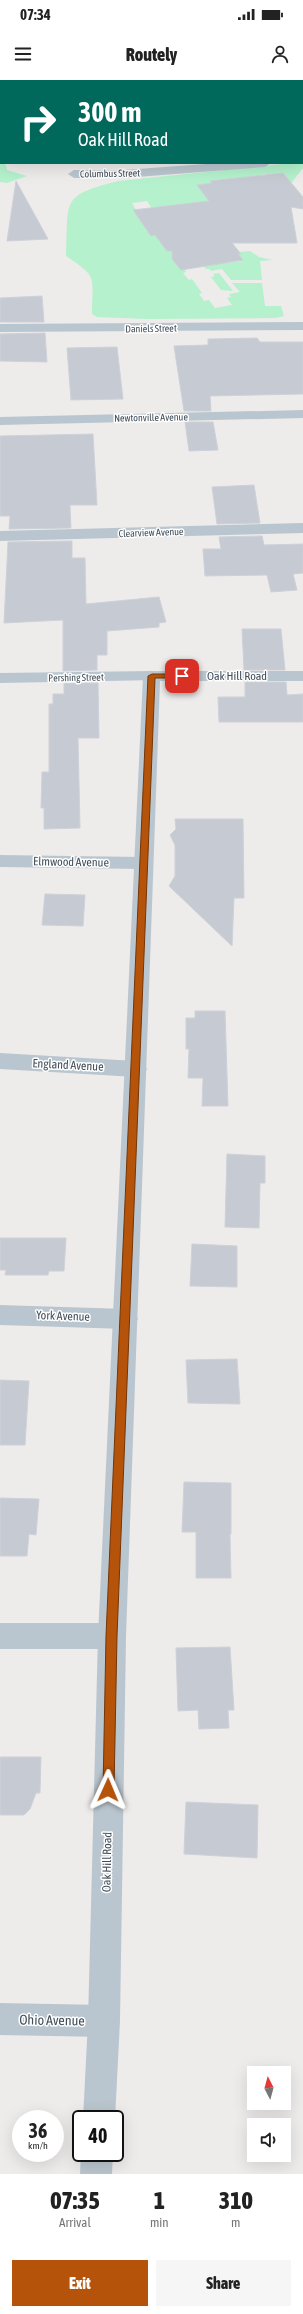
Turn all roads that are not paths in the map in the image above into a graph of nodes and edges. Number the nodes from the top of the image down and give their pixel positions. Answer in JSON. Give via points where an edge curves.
{"nodes":[{"id":1,"x":252,"y":164,"type":"edge"},
{"id":2,"x":74,"y":174,"type":"dead end"},
{"id":3,"x":303,"y":326,"type":"edge"},
{"id":4,"x":0,"y":328,"type":"edge"},
{"id":5,"x":303,"y":414,"type":"edge"},
{"id":6,"x":0,"y":420,"type":"edge"},
{"id":7,"x":303,"y":528,"type":"edge"},
{"id":8,"x":0,"y":536,"type":"edge"},
{"id":9,"x":152,"y":676,"type":"junction"},
{"id":10,"x":303,"y":676,"type":"edge"},
{"id":11,"x":0,"y":678,"type":"edge"},
{"id":12,"x":0,"y":861,"type":"edge"},
{"id":13,"x":142,"y":863,"type":"junction"},
{"id":14,"x":0,"y":1062,"type":"edge"},
{"id":15,"x":136,"y":1069,"type":"junction"},
{"id":16,"x":0,"y":1315,"type":"edge"},
{"id":17,"x":126,"y":1318,"type":"junction"},
{"id":18,"x":0,"y":1636,"type":"edge"},
{"id":19,"x":112,"y":1636,"type":"junction"},
{"id":20,"x":0,"y":2019,"type":"edge"},
{"id":21,"x":104,"y":2021,"type":"junction"},
{"id":22,"x":99,"y":2110,"type":"edge"},
{"id":23,"x":97,"y":2162,"type":"edge"},
{"id":24,"x":96,"y":2174,"type":"edge"}],
"edges":[{"from":1,"to":2,"type":"street","name":"Columbus Street","via":[[124,174]]},
{"from":3,"to":4,"type":"street","name":"Daniels Street"},
{"from":5,"to":6,"type":"street","name":"Newtonville Avenue"},
{"from":7,"to":8,"type":"street","name":"Clearview Avenue"},
{"from":9,"to":10,"type":"street","name":"Oak Hill Road"},
{"from":9,"to":11,"type":"street","name":"Pershing Street"},
{"from":9,"to":13,"type":"street","name":"Oak Hill Road"},
{"from":12,"to":13,"type":"street","name":"Elmwood Avenue"},
{"from":13,"to":15,"type":"street","name":"Oak Hill Road"},
{"from":14,"to":15,"type":"street","name":"England Avenue"},
{"from":15,"to":17,"type":"street","name":"Oak Hill Road"},
{"from":16,"to":17,"type":"street","name":"York Avenue"},
{"from":17,"to":19,"type":"street","name":"Oak Hill Road"},
{"from":18,"to":19,"type":"street"},
{"from":19,"to":21,"type":"street","name":"Oak Hill Road"},
{"from":20,"to":21,"type":"street","name":"Ohio Avenue"},
{"from":21,"to":22,"type":"street","name":"Oak Hill Road"},
{"from":23,"to":24,"type":"street"}]}
